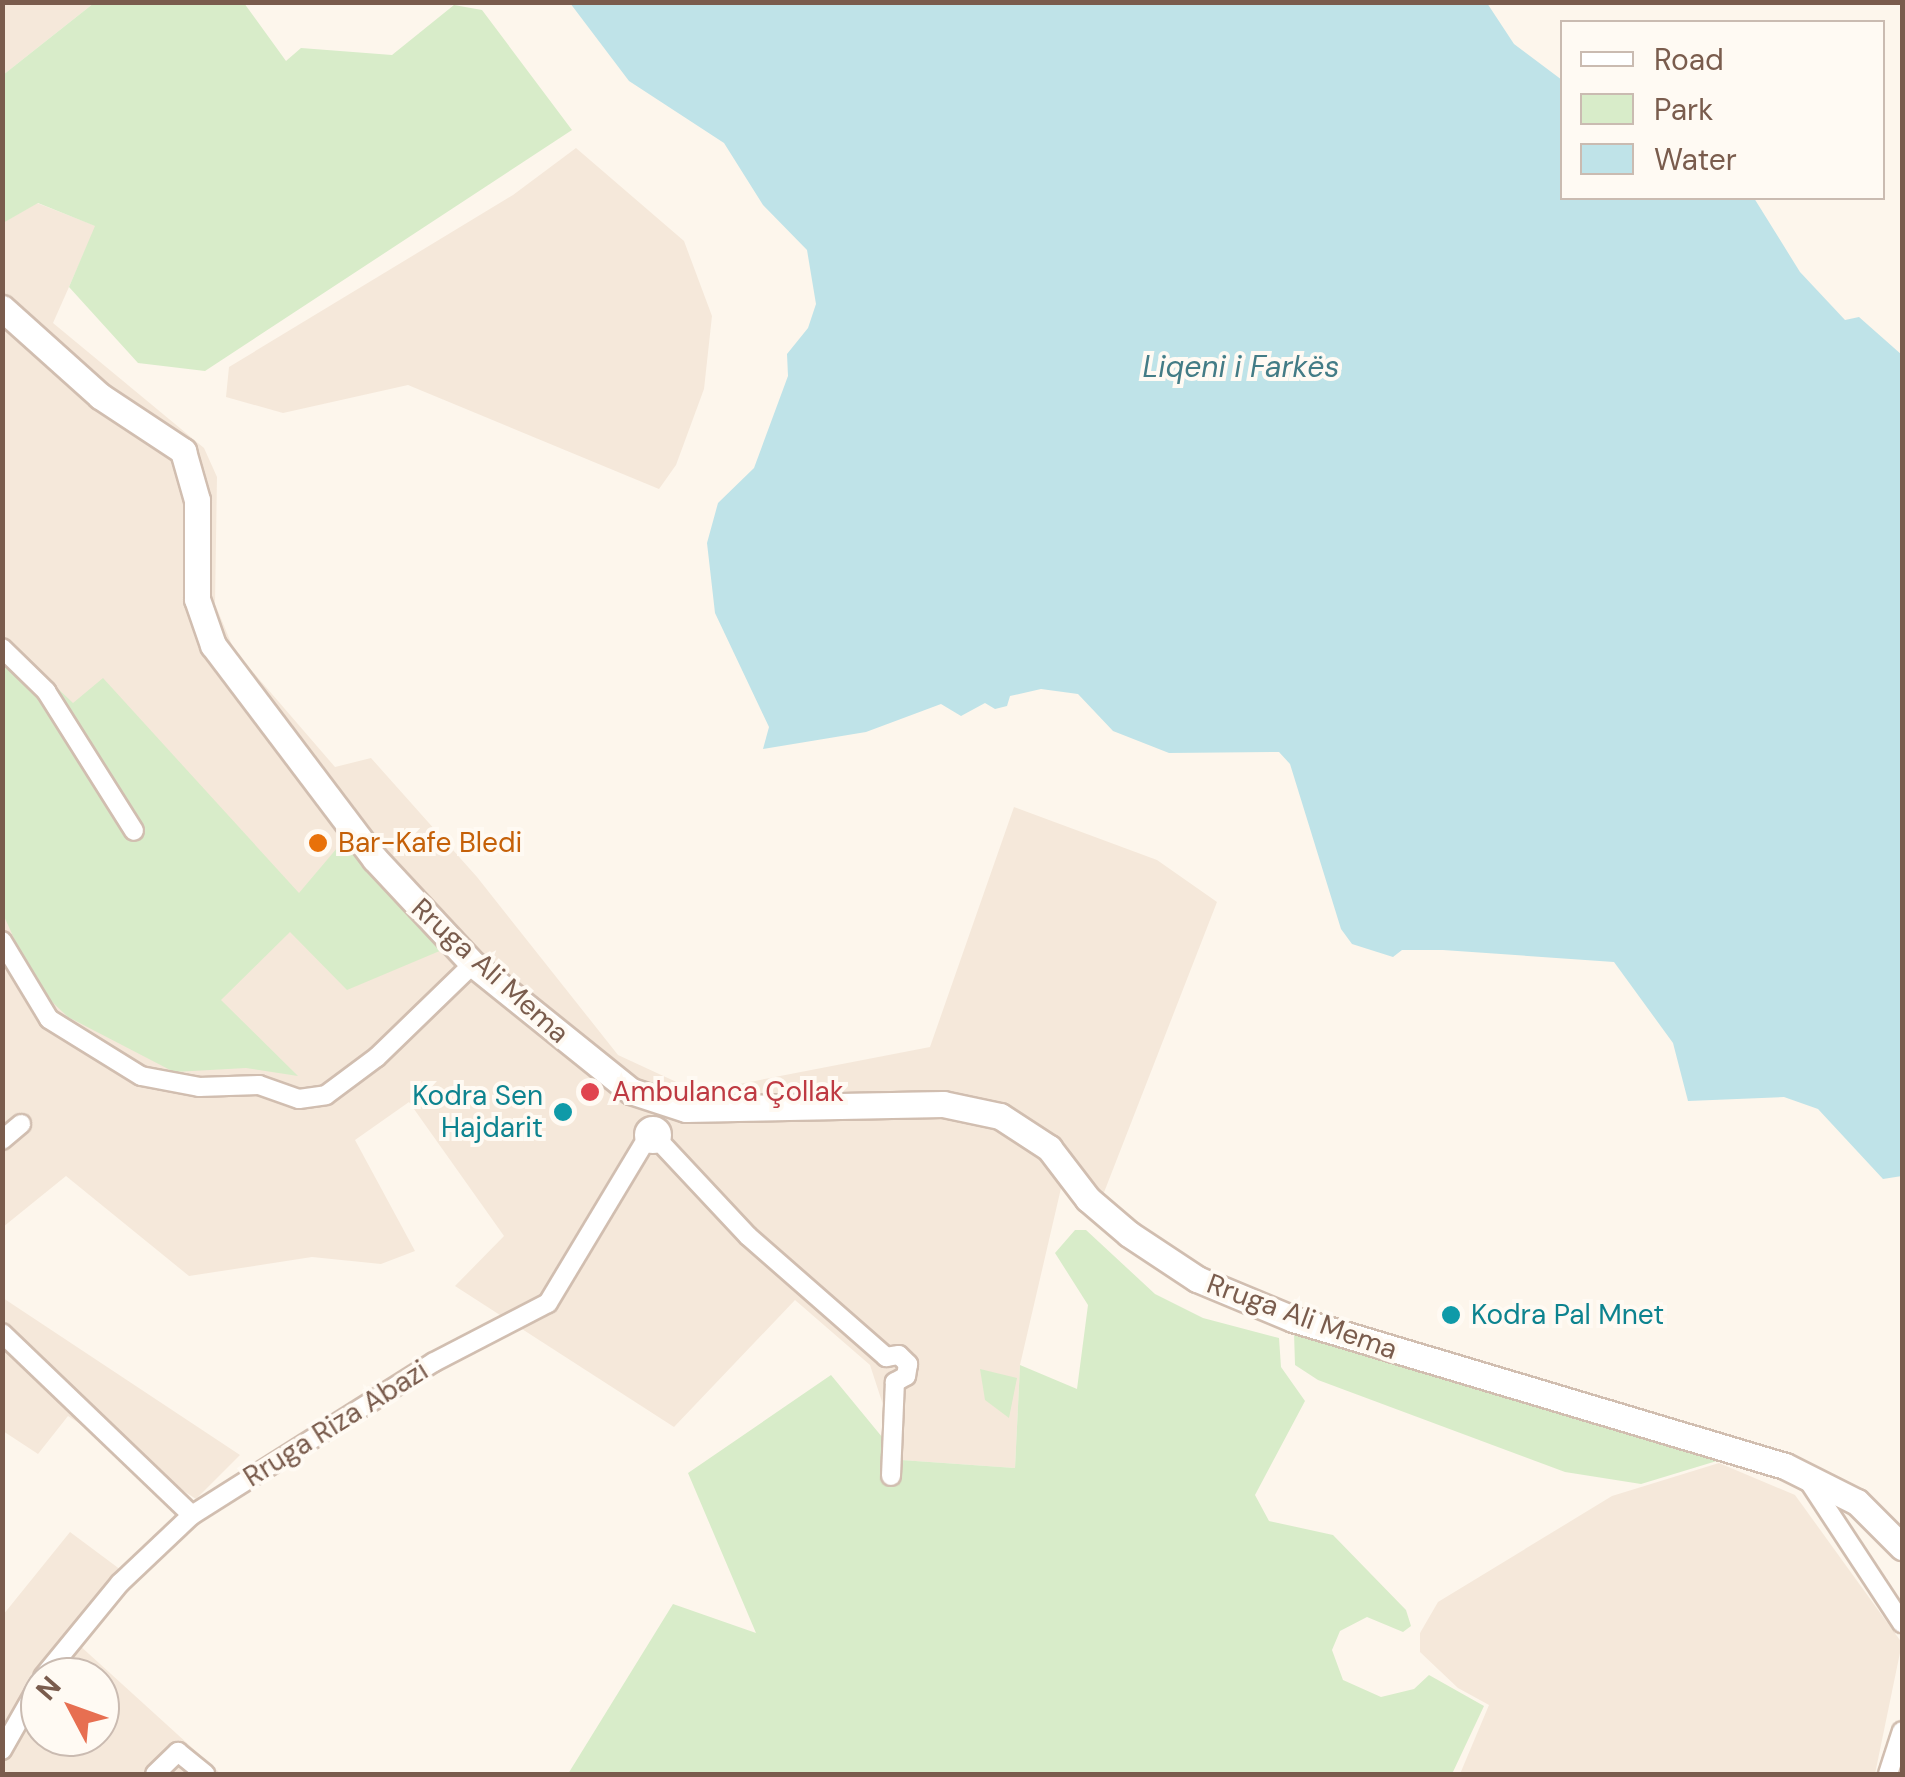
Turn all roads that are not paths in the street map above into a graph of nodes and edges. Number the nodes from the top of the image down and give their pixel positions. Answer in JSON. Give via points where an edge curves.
{"nodes":[{"id":1,"x":2,"y":308,"type":"edge"},
{"id":2,"x":2,"y":648,"type":"edge"},
{"id":3,"x":134,"y":831,"type":"dead end"},
{"id":4,"x":2,"y":941,"type":"edge"},
{"id":5,"x":473,"y":964,"type":"junction"},
{"id":6,"x":21,"y":1124,"type":"dead end"},
{"id":7,"x":655,"y":1128,"type":"junction"},
{"id":8,"x":2,"y":1140,"type":"edge"},
{"id":9,"x":2,"y":1334,"type":"edge"},
{"id":10,"x":1804,"y":1475,"type":"junction"},
{"id":11,"x":891,"y":1476,"type":"dead end"},
{"id":12,"x":192,"y":1515,"type":"junction"},
{"id":13,"x":1902,"y":1547,"type":"edge"},
{"id":14,"x":1902,"y":1623,"type":"edge"},
{"id":15,"x":61,"y":1657,"type":"edge"},
{"id":16,"x":20,"y":1718,"type":"edge"},
{"id":17,"x":1902,"y":1731,"type":"edge"},
{"id":18,"x":2,"y":1750,"type":"edge"},
{"id":19,"x":155,"y":1774,"type":"edge"},
{"id":20,"x":204,"y":1774,"type":"edge"},
{"id":21,"x":1888,"y":1774,"type":"edge"}],
"edges":[{"from":1,"to":5,"type":"street","name":"Rruga Ali Mema","via":[[100,396],[183,451],[197,500],[197,599],[213,645],[375,859]]},
{"from":2,"to":3,"type":"street","via":[[46,691]]},
{"from":4,"to":5,"type":"street","via":[[49,1019],[126,1068],[169,1083],[259,1085],[299,1099],[326,1095],[376,1057]]},
{"from":5,"to":7,"type":"street","name":"Rruga Ali Mema","via":[[604,1072]]},
{"from":6,"to":8,"type":"street"},
{"from":7,"to":10,"type":"street","name":"Rruga Ali Mema","via":[[760,1109],[943,1104],[1000,1116],[1049,1148],[1088,1199],[1151,1252],[1226,1293]]},
{"from":7,"to":11,"type":"street","via":[[748,1236],[886,1357],[898,1355],[908,1364],[906,1376],[895,1382]]},
{"from":7,"to":12,"type":"street","name":"Rruga Riza Abazi","via":[[548,1303],[434,1362]]},
{"from":9,"to":12,"type":"street"},
{"from":10,"to":13,"type":"street","name":"Rruga Ali Mema","via":[[1857,1502]]},
{"from":10,"to":14,"type":"street"},
{"from":12,"to":15,"type":"street","name":"Rruga Riza Abazi","via":[[120,1584]]},
{"from":16,"to":18,"type":"street","name":"Rruga Riza Abazi"},
{"from":17,"to":21,"type":"street"},
{"from":19,"to":20,"type":"street","via":[[178,1752]]}]}
